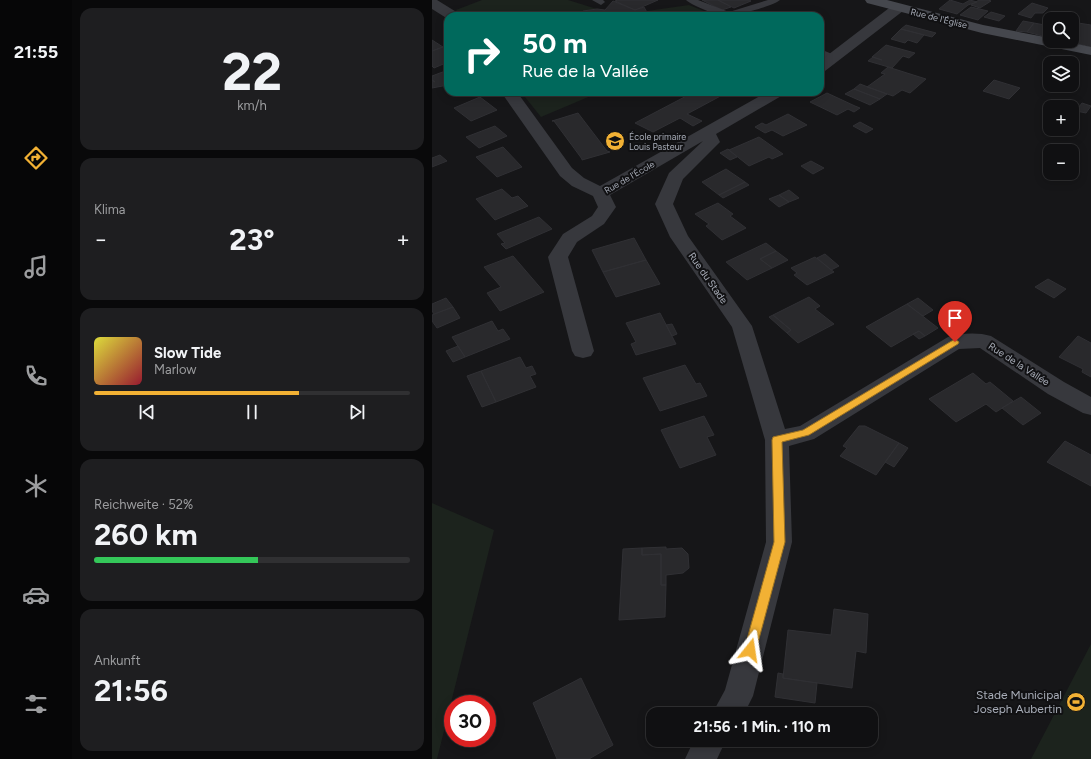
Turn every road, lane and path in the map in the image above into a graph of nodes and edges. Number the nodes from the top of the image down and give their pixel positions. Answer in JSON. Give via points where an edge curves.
{"nodes":[{"id":1,"x":690,"y":0,"type":"edge"},
{"id":2,"x":776,"y":0,"type":"edge"},
{"id":3,"x":872,"y":0,"type":"edge"},
{"id":4,"x":432,"y":3,"type":"edge"},
{"id":5,"x":898,"y":8,"type":"junction"},
{"id":6,"x":446,"y":12,"type":"edge"},
{"id":7,"x":718,"y":12,"type":"edge"},
{"id":8,"x":735,"y":12,"type":"edge"},
{"id":9,"x":1091,"y":51,"type":"edge"},
{"id":10,"x":824,"y":54,"type":"edge"},
{"id":11,"x":834,"y":58,"type":"junction"},
{"id":12,"x":824,"y":65,"type":"edge"},
{"id":13,"x":512,"y":96,"type":"edge"},
{"id":14,"x":771,"y":96,"type":"edge"},
{"id":15,"x":707,"y":132,"type":"junction"},
{"id":16,"x":600,"y":193,"type":"junction"},
{"id":17,"x":583,"y":351,"type":"dead end"},
{"id":18,"x":1091,"y":407,"type":"edge"},
{"id":19,"x":777,"y":440,"type":"junction"},
{"id":20,"x":731,"y":707,"type":"edge"},
{"id":21,"x":707,"y":747,"type":"edge"},
{"id":22,"x":700,"y":759,"type":"edge"}],
"edges":[{"from":1,"to":7,"type":"lane"},
{"from":2,"to":8,"type":"lane"},
{"from":3,"to":5,"type":"main road","name":"Rue de l'Église"},
{"from":4,"to":6,"type":"street"},
{"from":5,"to":9,"type":"main road","name":"Rue de l'Église","via":[[982,29]]},
{"from":5,"to":11,"type":"street"},
{"from":10,"to":11,"type":"lane"},
{"from":11,"to":12,"type":"street"},
{"from":13,"to":16,"type":"street","name":"Rue de l'École","via":[[566,172],[578,182]]},
{"from":14,"to":15,"type":"street","name":"Rue de l'École"},
{"from":15,"to":16,"type":"street","name":"Rue de l'École"},
{"from":15,"to":19,"type":"street","name":"Rue du Stade","via":[[712,142],[675,177],[664,204],[679,237],[742,326]]},
{"from":16,"to":17,"type":"street","via":[[607,207],[598,220],[570,238],[558,257]]},
{"from":18,"to":19,"type":"street","name":"Rue de la Vallée","via":[[1056,388],[984,341],[955,342],[806,432]]},
{"from":19,"to":20,"type":"street","via":[[779,542],[738,696]]},
{"from":21,"to":22,"type":"street"}]}
